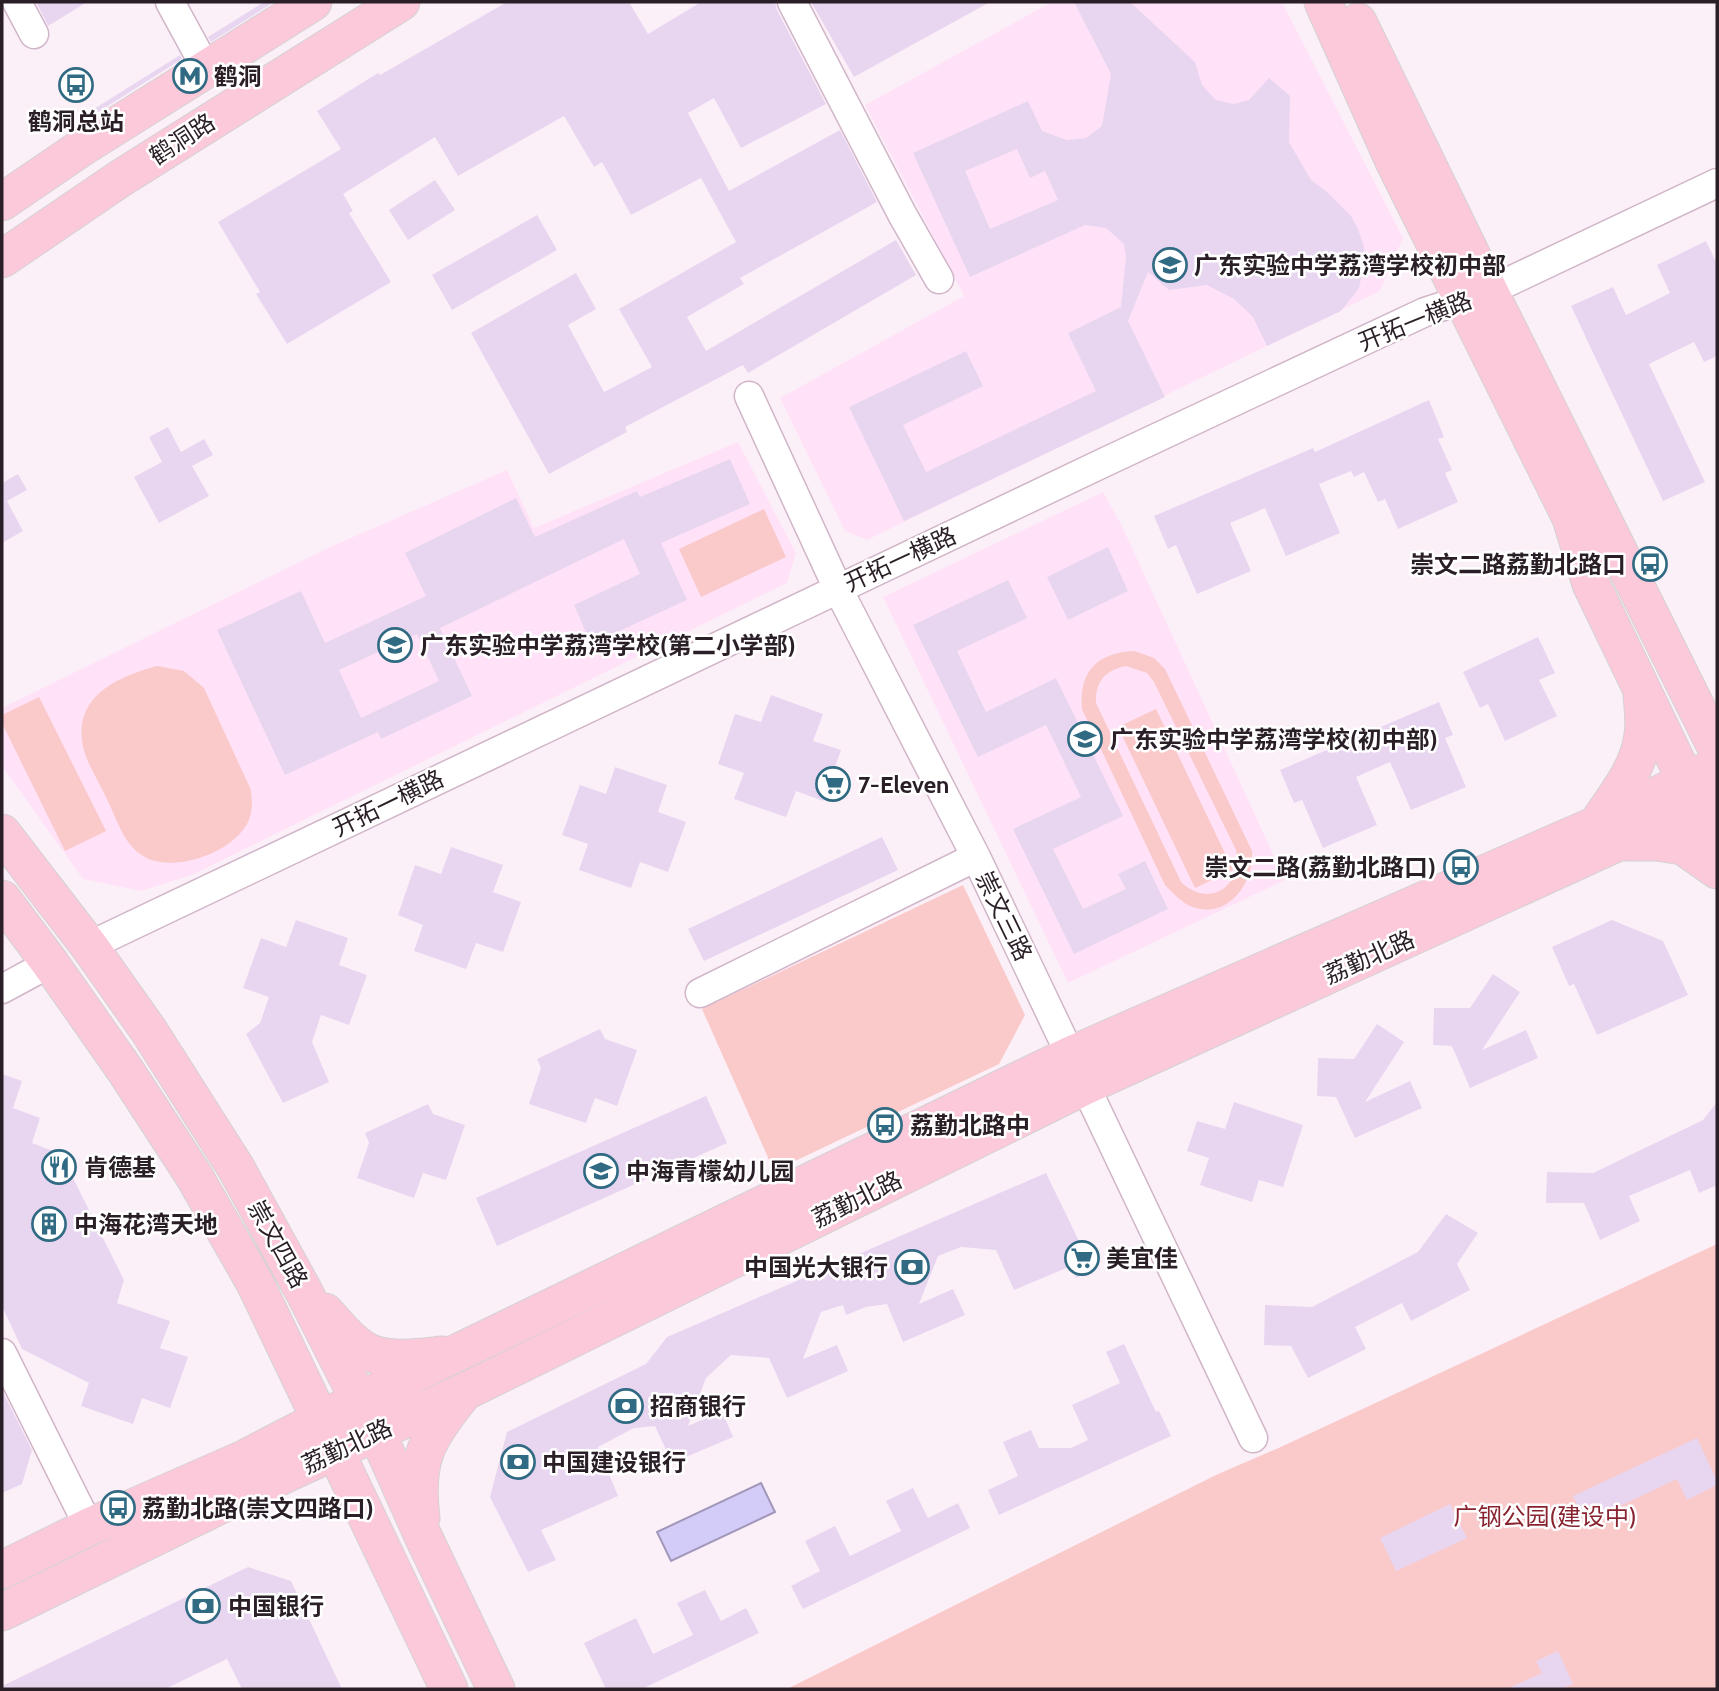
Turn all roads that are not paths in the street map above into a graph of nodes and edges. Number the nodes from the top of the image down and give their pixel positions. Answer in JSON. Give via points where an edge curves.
{"nodes":[{"id":1,"x":17,"y":2,"type":"edge"},
{"id":2,"x":170,"y":2,"type":"edge"},
{"id":3,"x":313,"y":2,"type":"edge"},
{"id":4,"x":401,"y":2,"type":"edge"},
{"id":5,"x":792,"y":2,"type":"edge"},
{"id":6,"x":1323,"y":2,"type":"edge"},
{"id":7,"x":1349,"y":2,"type":"edge"},
{"id":8,"x":34,"y":34,"type":"dead end"},
{"id":9,"x":206,"y":68,"type":"junction"},
{"id":10,"x":1717,"y":183,"type":"edge"},
{"id":11,"x":2,"y":202,"type":"edge"},
{"id":12,"x":2,"y":259,"type":"edge"},
{"id":13,"x":939,"y":279,"type":"dead end"},
{"id":14,"x":1476,"y":296,"type":"junction"},
{"id":15,"x":748,"y":396,"type":"dead end"},
{"id":16,"x":1630,"y":574,"type":"junction"},
{"id":17,"x":1591,"y":584,"type":"junction"},
{"id":18,"x":838,"y":589,"type":"junction"},
{"id":19,"x":1642,"y":691,"type":"junction"},
{"id":20,"x":1717,"y":698,"type":"edge"},
{"id":21,"x":1717,"y":749,"type":"edge"},
{"id":22,"x":1705,"y":788,"type":"edge"},
{"id":23,"x":2,"y":833,"type":"edge"},
{"id":24,"x":1609,"y":834,"type":"junction"},
{"id":25,"x":1717,"y":842,"type":"edge"},
{"id":26,"x":976,"y":857,"type":"junction"},
{"id":27,"x":1717,"y":870,"type":"edge"},
{"id":28,"x":2,"y":899,"type":"edge"},
{"id":29,"x":89,"y":946,"type":"junction"},
{"id":30,"x":50,"y":963,"type":"junction"},
{"id":31,"x":2,"y":989,"type":"edge"},
{"id":32,"x":700,"y":993,"type":"dead end"},
{"id":33,"x":1077,"y":1071,"type":"junction"},
{"id":34,"x":296,"y":1277,"type":"junction"},
{"id":35,"x":255,"y":1283,"type":"junction"},
{"id":36,"x":528,"y":1320,"type":"junction"},
{"id":37,"x":281,"y":1335,"type":"junction"},
{"id":38,"x":2,"y":1353,"type":"edge"},
{"id":39,"x":461,"y":1353,"type":"junction"},
{"id":40,"x":542,"y":1354,"type":"junction"},
{"id":41,"x":464,"y":1392,"type":"junction"},
{"id":42,"x":360,"y":1400,"type":"junction"},
{"id":43,"x":321,"y":1419,"type":"junction"},
{"id":44,"x":376,"y":1433,"type":"junction"},
{"id":45,"x":1253,"y":1438,"type":"dead end"},
{"id":46,"x":337,"y":1452,"type":"junction"},
{"id":47,"x":251,"y":1473,"type":"junction"},
{"id":48,"x":89,"y":1527,"type":"junction"},
{"id":49,"x":430,"y":1551,"type":"junction"},
{"id":50,"x":392,"y":1568,"type":"junction"},
{"id":51,"x":2,"y":1570,"type":"edge"},
{"id":52,"x":2,"y":1612,"type":"edge"},
{"id":53,"x":449,"y":1689,"type":"edge"},
{"id":54,"x":496,"y":1689,"type":"edge"}],
"edges":[{"from":1,"to":8,"type":"street"},
{"from":2,"to":9,"type":"street"},
{"from":3,"to":9,"type":"main road","name":"鹤洞路"},
{"from":4,"to":12,"type":"main road","name":"鹤洞路","via":[[130,172]]},
{"from":5,"to":13,"type":"street"},
{"from":6,"to":14,"type":"main road","via":[[1393,159]]},
{"from":7,"to":14,"type":"main road"},
{"from":9,"to":11,"type":"main road","name":"鹤洞路"},
{"from":10,"to":14,"type":"street","name":"开拓一横路"},
{"from":14,"to":16,"type":"main road"},
{"from":14,"to":17,"type":"main road","via":[[1571,518]]},
{"from":14,"to":18,"type":"street","name":"开拓一横路","via":[[1425,312]]},
{"from":15,"to":18,"type":"street","name":"崇文三路"},
{"from":16,"to":17,"type":"main road","via":[[1625,589],[1613,596]]},
{"from":16,"to":20,"type":"main road","via":[[1696,679]]},
{"from":16,"to":21,"type":"main road"},
{"from":17,"to":19,"type":"main road"},
{"from":18,"to":26,"type":"street","name":"崇文三路"},
{"from":18,"to":29,"type":"street","name":"开拓一横路"},
{"from":19,"to":22,"type":"main road"},
{"from":19,"to":24,"type":"main road","via":[[1639,756]]},
{"from":22,"to":24,"type":"main road","name":"荔勤北路"},
{"from":22,"to":25,"type":"main road"},
{"from":23,"to":29,"type":"main road","name":"崇文四路"},
{"from":24,"to":27,"type":"main road","via":[[1683,846]]},
{"from":24,"to":33,"type":"main road","name":"荔勤北路"},
{"from":26,"to":32,"type":"street"},
{"from":26,"to":33,"type":"street","name":"崇文三路"},
{"from":28,"to":30,"type":"main road","name":"崇文四路"},
{"from":29,"to":34,"type":"main road","name":"崇文四路","via":[[228,1157]]},
{"from":30,"to":31,"type":"street"},
{"from":30,"to":35,"type":"main road","name":"崇文四路","via":[[194,1176]]},
{"from":33,"to":36,"type":"main road","name":"荔勤北路"},
{"from":33,"to":40,"type":"main road","name":"荔勤北路"},
{"from":33,"to":45,"type":"street","name":"崇文三路"},
{"from":34,"to":35,"type":"main road","via":[[275,1287]]},
{"from":34,"to":39,"type":"main road","via":[[354,1342],[375,1355],[405,1358]]},
{"from":34,"to":42,"type":"main road","name":"崇文四路"},
{"from":35,"to":37,"type":"main road","name":"崇文四路"},
{"from":36,"to":39,"type":"main road","name":"荔勤北路"},
{"from":36,"to":40,"type":"street","via":[[523,1337],[529,1349]]},
{"from":37,"to":43,"type":"main road","name":"崇文四路"},
{"from":37,"to":47,"type":"main road","via":[[285,1402]]},
{"from":38,"to":48,"type":"street"},
{"from":39,"to":42,"type":"main road","name":"荔勤北路"},
{"from":40,"to":41,"type":"main road","name":"荔勤北路"},
{"from":41,"to":44,"type":"main road","name":"荔勤北路"},
{"from":41,"to":49,"type":"main road","via":[[426,1446],[419,1478]]},
{"from":42,"to":43,"type":"main road","name":"荔勤北路"},
{"from":42,"to":44,"type":"main road","name":"崇文四路"},
{"from":43,"to":46,"type":"main road","name":"崇文四路"},
{"from":43,"to":47,"type":"main road","name":"荔勤北路"},
{"from":44,"to":46,"type":"main road","name":"荔勤北路"},
{"from":44,"to":49,"type":"main road","name":"崇文四路"},
{"from":46,"to":47,"type":"main road","name":"荔勤北路"},
{"from":46,"to":50,"type":"main road","name":"崇文四路"},
{"from":47,"to":48,"type":"main road","name":"荔勤北路"},
{"from":47,"to":50,"type":"main road","via":[[328,1480],[347,1497]]},
{"from":47,"to":52,"type":"main road","name":"荔勤北路"},
{"from":48,"to":51,"type":"main road","name":"荔勤北路"},
{"from":49,"to":50,"type":"main road","via":[[421,1560]]},
{"from":49,"to":54,"type":"main road","name":"崇文四路"},
{"from":50,"to":53,"type":"main road","name":"崇文四路"}]}
